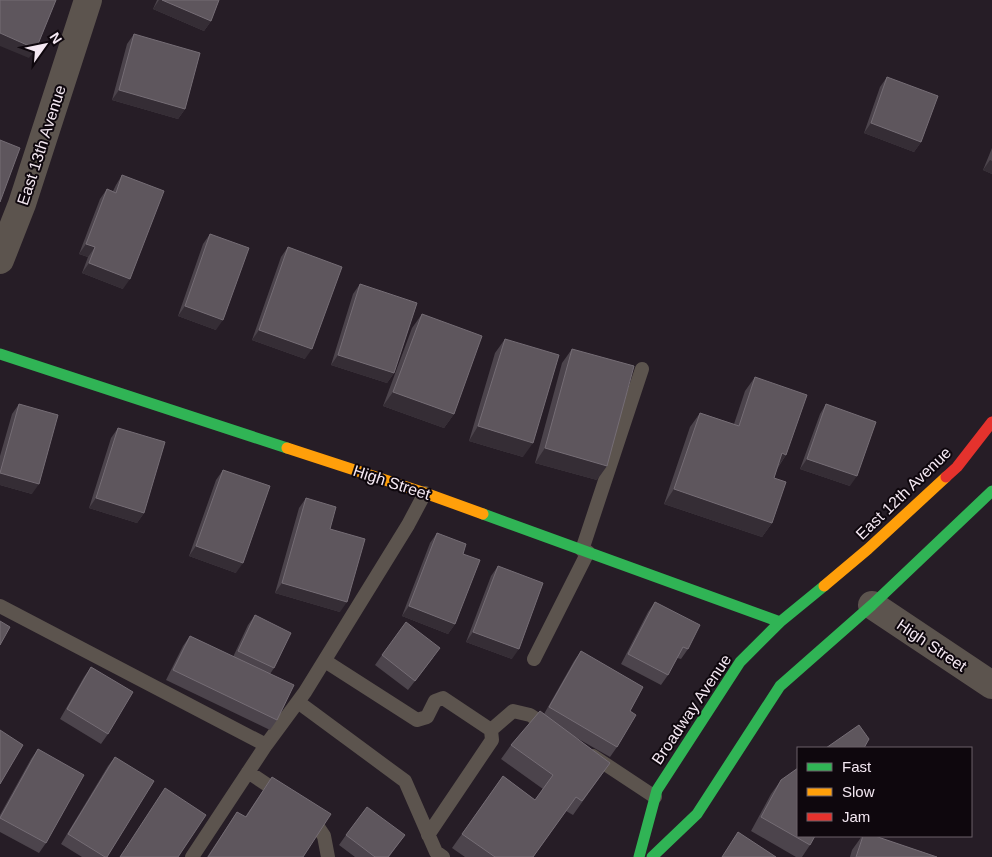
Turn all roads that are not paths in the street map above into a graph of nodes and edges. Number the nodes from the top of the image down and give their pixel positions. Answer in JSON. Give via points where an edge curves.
{"nodes":[{"id":1,"x":88,"y":0,"type":"edge"},
{"id":2,"x":0,"y":260,"type":"edge"},
{"id":3,"x":0,"y":354,"type":"edge"},
{"id":4,"x":642,"y":369,"type":"dead end"},
{"id":5,"x":992,"y":422,"type":"edge"},
{"id":6,"x":992,"y":491,"type":"edge"},
{"id":7,"x":425,"y":493,"type":"junction"},
{"id":8,"x":585,"y":551,"type":"junction"},
{"id":9,"x":829,"y":580,"type":"joint"},
{"id":10,"x":872,"y":605,"type":"junction"},
{"id":11,"x":0,"y":606,"type":"edge"},
{"id":12,"x":780,"y":622,"type":"junction"},
{"id":13,"x":534,"y":659,"type":"dead end"},
{"id":14,"x":325,"y":661,"type":"junction"},
{"id":15,"x":992,"y":685,"type":"edge"},
{"id":16,"x":298,"y":702,"type":"junction"},
{"id":17,"x":491,"y":730,"type":"junction"},
{"id":18,"x":561,"y":735,"type":"edge"},
{"id":19,"x":266,"y":745,"type":"junction"},
{"id":20,"x":585,"y":751,"type":"edge"},
{"id":21,"x":248,"y":772,"type":"junction"},
{"id":22,"x":655,"y":797,"type":"junction"},
{"id":23,"x":428,"y":835,"type":"junction"},
{"id":24,"x":192,"y":857,"type":"edge"},
{"id":25,"x":328,"y":857,"type":"edge"},
{"id":26,"x":443,"y":857,"type":"edge"},
{"id":27,"x":639,"y":857,"type":"edge"},
{"id":28,"x":652,"y":857,"type":"edge"}],
"edges":[{"from":1,"to":2,"type":"street","name":"East 13th Avenue","via":[[22,204]]},
{"from":3,"to":7,"type":"street","name":"High Street"},
{"from":4,"to":8,"type":"lane"},
{"from":5,"to":9,"type":"street","name":"East 12th Avenue","via":[[957,467],[868,549]]},
{"from":6,"to":10,"type":"street"},
{"from":7,"to":8,"type":"street","name":"High Street"},
{"from":7,"to":14,"type":"lane"},
{"from":8,"to":12,"type":"street","name":"High Street"},
{"from":8,"to":13,"type":"lane"},
{"from":9,"to":12,"type":"street","name":"Broadway Avenue"},
{"from":10,"to":15,"type":"street","name":"High Street"},
{"from":10,"to":28,"type":"street","via":[[780,686],[697,814]]},
{"from":11,"to":19,"type":"lane"},
{"from":12,"to":22,"type":"street","name":"Broadway Avenue","via":[[740,662]]},
{"from":14,"to":16,"type":"lane"},
{"from":14,"to":17,"type":"lane","via":[[417,720],[426,717],[435,701],[443,698]]},
{"from":16,"to":19,"type":"lane"},
{"from":16,"to":23,"type":"lane","via":[[405,781]]},
{"from":17,"to":18,"type":"lane","via":[[513,711],[530,715]]},
{"from":17,"to":23,"type":"lane","via":[[492,740]]},
{"from":19,"to":21,"type":"lane"},
{"from":20,"to":22,"type":"lane"},
{"from":21,"to":24,"type":"lane"},
{"from":21,"to":25,"type":"lane","via":[[308,812],[324,836]]},
{"from":22,"to":27,"type":"street","name":"Broadway Avenue"},
{"from":23,"to":26,"type":"lane","via":[[436,852]]}]}
